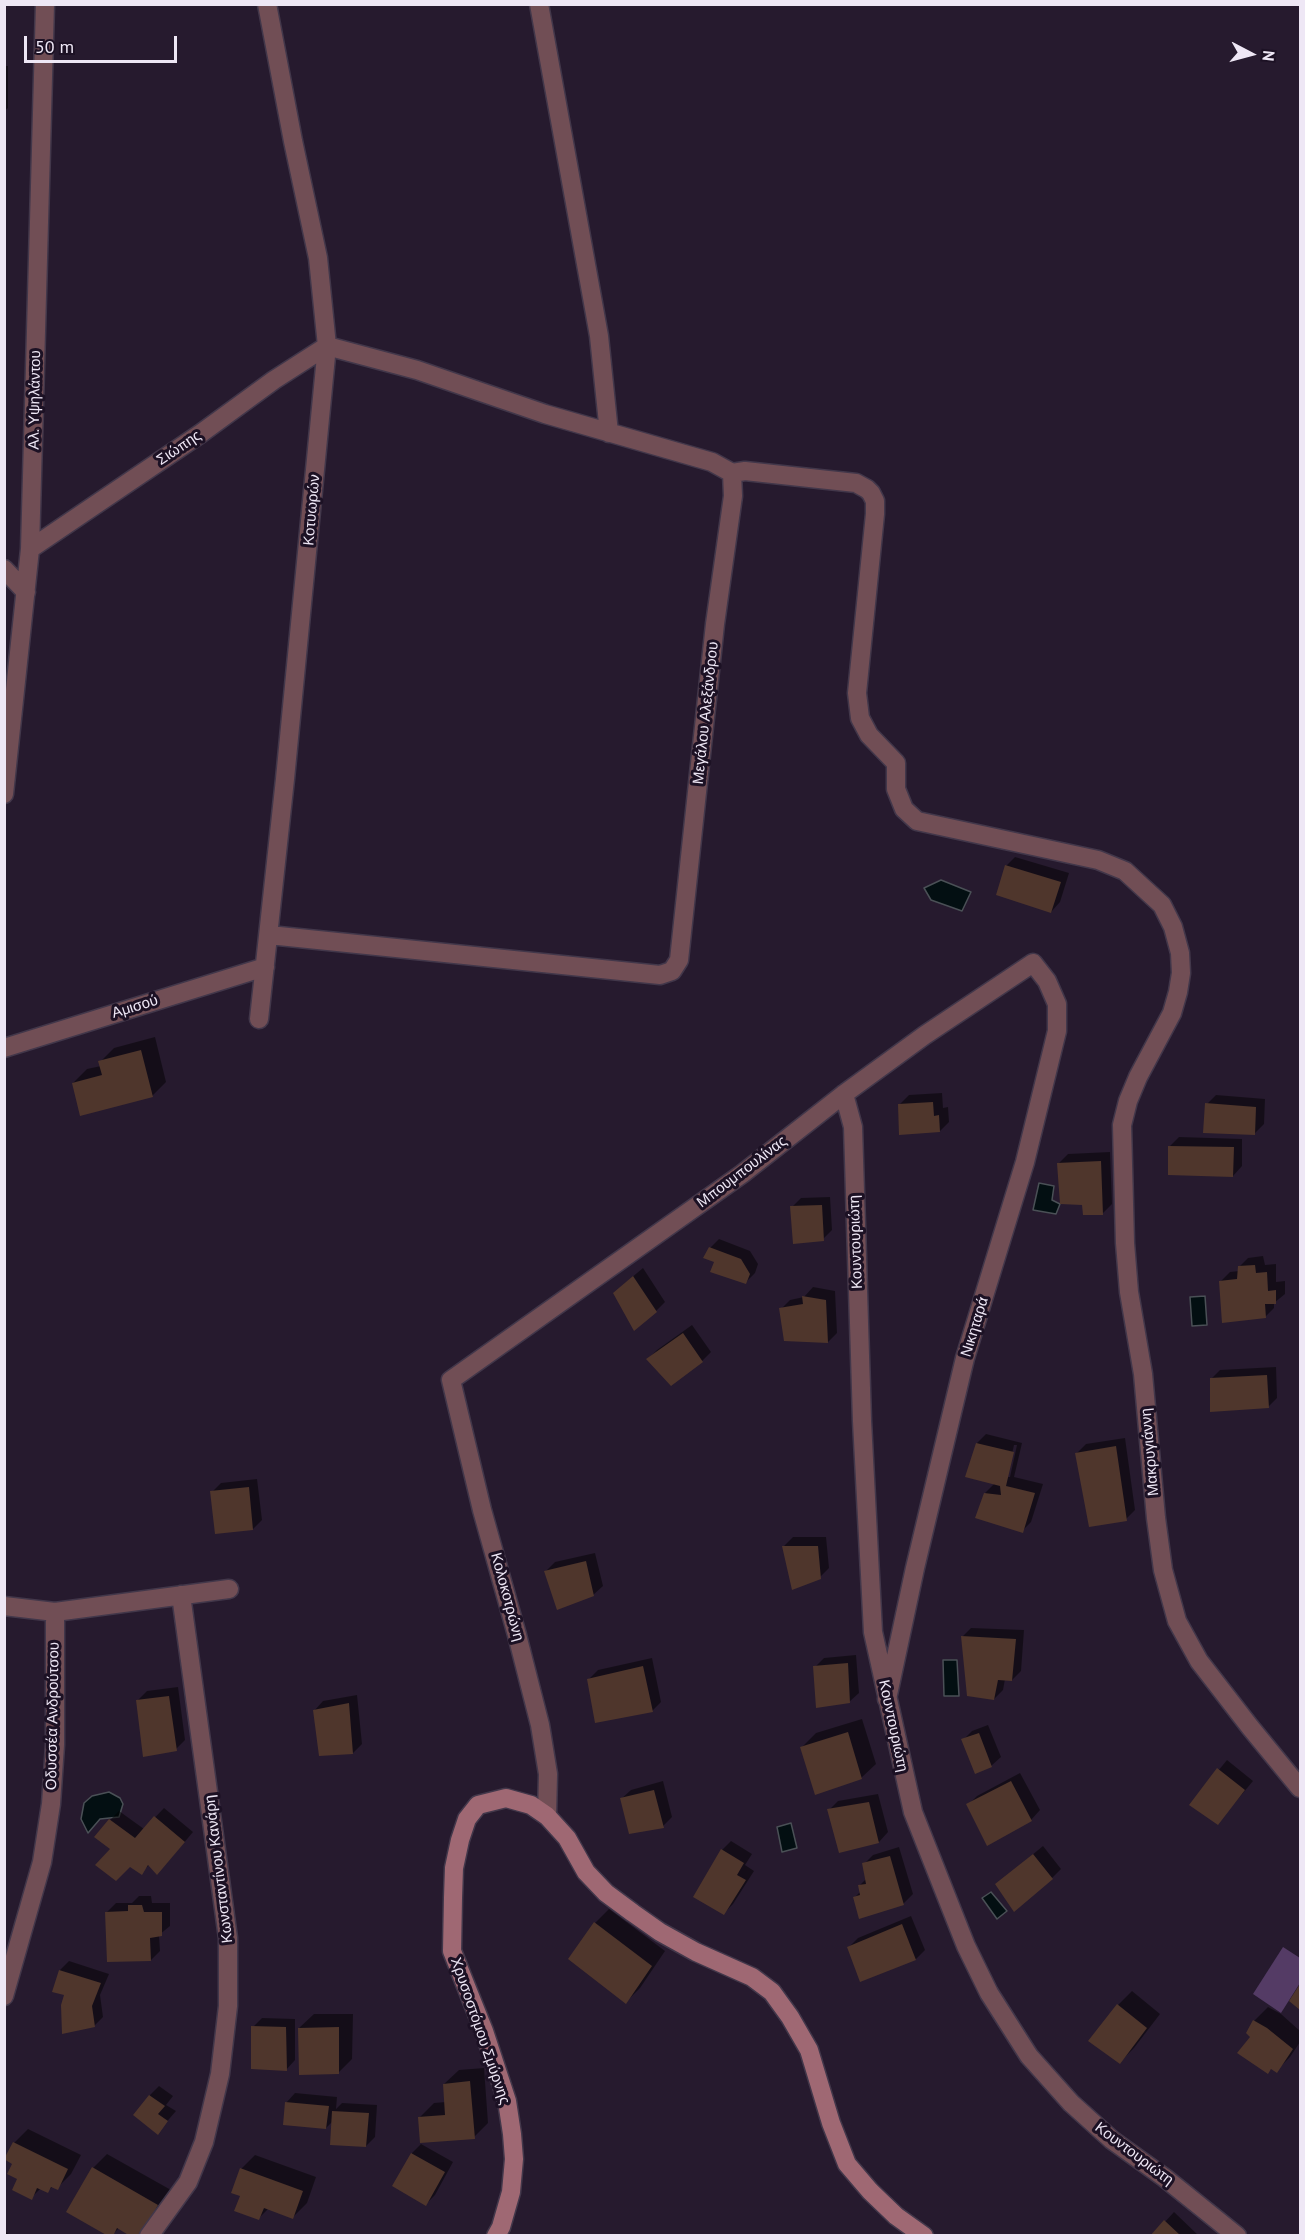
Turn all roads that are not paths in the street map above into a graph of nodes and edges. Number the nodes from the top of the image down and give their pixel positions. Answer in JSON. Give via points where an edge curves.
{"nodes":[{"id":1,"x":45,"y":4,"type":"edge"},
{"id":2,"x":267,"y":4,"type":"edge"},
{"id":3,"x":539,"y":4,"type":"edge"},
{"id":4,"x":327,"y":346,"type":"junction"},
{"id":5,"x":609,"y":433,"type":"junction"},
{"id":6,"x":732,"y":473,"type":"junction"},
{"id":7,"x":30,"y":549,"type":"junction"},
{"id":8,"x":4,"y":569,"type":"edge"},
{"id":9,"x":26,"y":592,"type":"junction"},
{"id":10,"x":4,"y":794,"type":"edge"},
{"id":11,"x":269,"y":935,"type":"junction"},
{"id":12,"x":1033,"y":963,"type":"joint"},
{"id":13,"x":265,"y":967,"type":"junction"},
{"id":14,"x":260,"y":1019,"type":"dead end"},
{"id":15,"x":4,"y":1048,"type":"edge"},
{"id":16,"x":844,"y":1094,"type":"junction"},
{"id":17,"x":451,"y":1380,"type":"joint"},
{"id":18,"x":229,"y":1589,"type":"dead end"},
{"id":19,"x":181,"y":1595,"type":"junction"},
{"id":20,"x":4,"y":1606,"type":"edge"},
{"id":21,"x":55,"y":1612,"type":"junction"},
{"id":22,"x":887,"y":1699,"type":"junction"},
{"id":23,"x":1300,"y":1788,"type":"edge"},
{"id":24,"x":547,"y":1815,"type":"junction"},
{"id":25,"x":4,"y":1996,"type":"edge"},
{"id":26,"x":149,"y":2235,"type":"edge"},
{"id":27,"x":496,"y":2235,"type":"edge"},
{"id":28,"x":924,"y":2235,"type":"edge"},
{"id":29,"x":1237,"y":2235,"type":"edge"}],
"edges":[{"from":1,"to":7,"type":"street","name":"Αλ. Υψηλάντου"},
{"from":2,"to":4,"type":"street","name":"Κοτυωρών","via":[[318,258]]},
{"from":3,"to":5,"type":"street","via":[[599,336]]},
{"from":4,"to":5,"type":"street","via":[[417,370]]},
{"from":4,"to":7,"type":"street","name":"Σιώπης"},
{"from":4,"to":11,"type":"street","name":"Κοτυωρών"},
{"from":5,"to":6,"type":"street","via":[[712,462]]},
{"from":6,"to":11,"type":"street","name":"Μεγάλου Αλεξάνδρου","via":[[733,496],[715,624],[679,960],[672,971],[660,975]]},
{"from":6,"to":23,"type":"street","name":"Μακρυγιάννη","via":[[745,471],[856,483],[867,489],[875,501],[857,693],[860,718],[869,735],[896,763],[896,789],[904,809],[917,821],[1098,860],[1125,871],[1162,905],[1173,927],[1181,973],[1172,1014],[1138,1077],[1122,1125],[1129,1292],[1143,1374],[1163,1570],[1177,1621],[1199,1661]]},
{"from":7,"to":9,"type":"street","name":"Αλ. Υψηλάντου"},
{"from":8,"to":9,"type":"street"},
{"from":9,"to":10,"type":"street","name":"Αλ. Υψηλάντου"},
{"from":11,"to":13,"type":"street","name":"Κοτυωρών"},
{"from":12,"to":16,"type":"street","name":"Μπουμπουλίνας"},
{"from":12,"to":22,"type":"street","name":"Νικηταρά","via":[[1058,1004],[1057,1031],[1025,1162],[965,1358]]},
{"from":13,"to":14,"type":"street","name":"Κοτυωρών"},
{"from":13,"to":15,"type":"street","name":"Αμισού"},
{"from":16,"to":17,"type":"street","name":"Μπουμπουλίνας","via":[[742,1174]]},
{"from":16,"to":22,"type":"street","name":"Κουντουριώτη","via":[[853,1126],[873,1632]]},
{"from":17,"to":24,"type":"street","name":"Κολοκοτρώνη","via":[[540,1725],[548,1774]]},
{"from":18,"to":19,"type":"street"},
{"from":19,"to":21,"type":"street"},
{"from":19,"to":26,"type":"street","name":"Κωνσταντίνου Κανάρη","via":[[228,1938],[228,2006],[220,2074],[204,2142],[188,2182]]},
{"from":20,"to":21,"type":"street"},
{"from":21,"to":25,"type":"street","name":"Οδυσσέα Ανδρούτσου","via":[[56,1745],[51,1804],[42,1862]]},
{"from":22,"to":29,"type":"street","name":"Κουντουριώτη","via":[[913,1812],[957,1924],[989,1993],[1029,2056],[1071,2103],[1112,2140]]},
{"from":24,"to":27,"type":"street","name":"Χρυσοστόμου Σμύρνης","via":[[531,1805],[506,1798],[478,1805],[467,1820],[454,1868],[452,1951],[504,2091],[512,2134],[511,2192]]},
{"from":24,"to":28,"type":"street","name":"Χρυσοστόμου Σμύρνης","via":[[567,1838],[586,1872],[606,1893],[660,1932],[752,1977],[772,1992],[808,2050],[847,2164],[896,2216]]}]}
